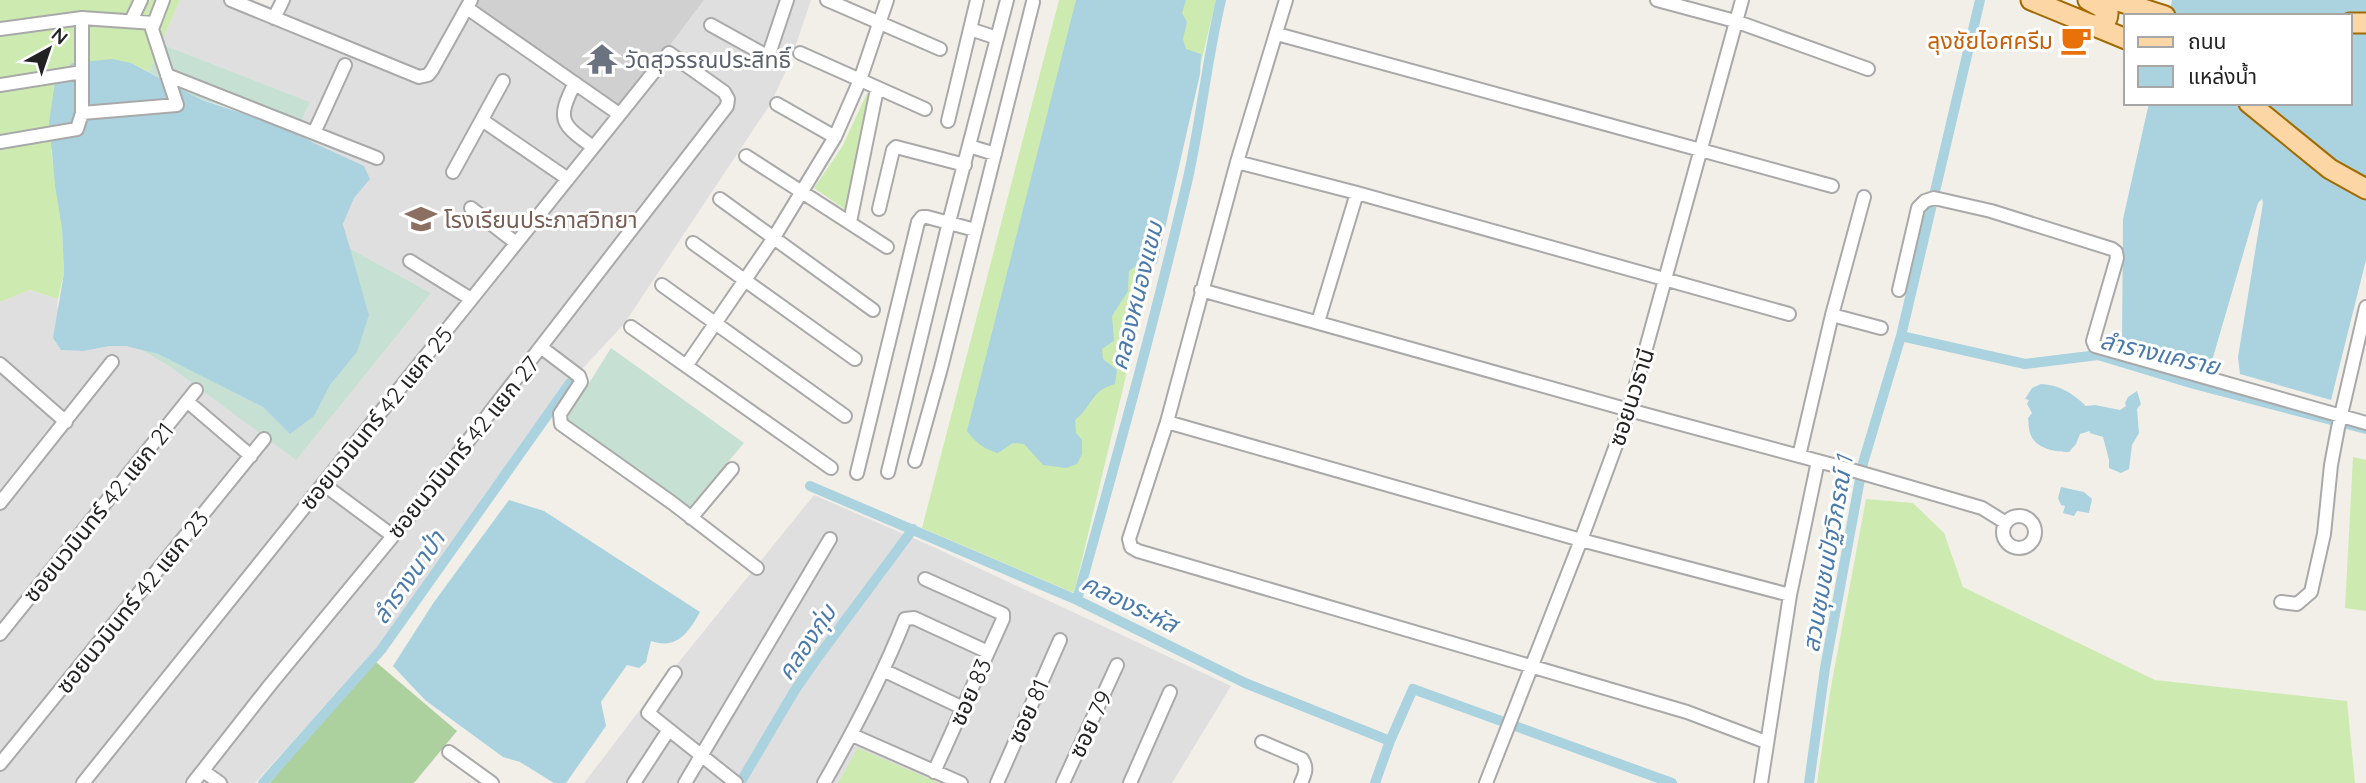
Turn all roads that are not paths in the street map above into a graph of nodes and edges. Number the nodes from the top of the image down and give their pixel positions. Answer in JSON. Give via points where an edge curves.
{"nodes":[{"id":1,"x":141,"y":0,"type":"edge"},
{"id":2,"x":163,"y":0,"type":"edge"},
{"id":3,"x":231,"y":0,"type":"edge"},
{"id":4,"x":283,"y":0,"type":"edge"},
{"id":5,"x":787,"y":0,"type":"edge"},
{"id":6,"x":827,"y":0,"type":"edge"},
{"id":7,"x":887,"y":0,"type":"edge"},
{"id":8,"x":977,"y":0,"type":"edge"},
{"id":9,"x":1007,"y":0,"type":"edge"},
{"id":10,"x":1286,"y":0,"type":"edge"},
{"id":11,"x":1657,"y":0,"type":"edge"},
{"id":12,"x":1742,"y":0,"type":"edge"},
{"id":13,"x":2031,"y":0,"type":"edge"},
{"id":14,"x":2088,"y":0,"type":"edge"},
{"id":15,"x":2115,"y":0,"type":"edge"},
{"id":16,"x":1033,"y":2,"type":"dead end"},
{"id":17,"x":469,"y":4,"type":"edge"},
{"id":18,"x":2159,"y":14,"type":"edge"},
{"id":19,"x":82,"y":18,"type":"junction"},
{"id":20,"x":274,"y":18,"type":"junction"},
{"id":21,"x":131,"y":21,"type":"junction"},
{"id":22,"x":1735,"y":21,"type":"junction"},
{"id":23,"x":878,"y":22,"type":"junction"},
{"id":24,"x":1002,"y":22,"type":"junction"},
{"id":25,"x":154,"y":23,"type":"junction"},
{"id":26,"x":711,"y":24,"type":"dead end"},
{"id":27,"x":2090,"y":25,"type":"junction"},
{"id":28,"x":0,"y":29,"type":"edge"},
{"id":29,"x":970,"y":29,"type":"junction"},
{"id":30,"x":1025,"y":29,"type":"junction"},
{"id":31,"x":1276,"y":34,"type":"junction"},
{"id":32,"x":997,"y":38,"type":"junction"},
{"id":33,"x":2124,"y":38,"type":"edge"},
{"id":34,"x":940,"y":49,"type":"dead end"},
{"id":35,"x":800,"y":53,"type":"dead end"},
{"id":36,"x":345,"y":65,"type":"dead end"},
{"id":37,"x":1868,"y":69,"type":"dead end"},
{"id":38,"x":82,"y":72,"type":"junction"},
{"id":39,"x":167,"y":75,"type":"junction"},
{"id":40,"x":860,"y":80,"type":"junction"},
{"id":41,"x":503,"y":81,"type":"dead end"},
{"id":42,"x":575,"y":83,"type":"junction"},
{"id":43,"x":0,"y":85,"type":"edge"},
{"id":44,"x":877,"y":89,"type":"junction"},
{"id":45,"x":777,"y":104,"type":"dead end"},
{"id":46,"x":2251,"y":105,"type":"edge"},
{"id":47,"x":727,"y":106,"type":"joint"},
{"id":48,"x":925,"y":109,"type":"dead end"},
{"id":49,"x":82,"y":113,"type":"junction"},
{"id":50,"x":619,"y":114,"type":"junction"},
{"id":51,"x":482,"y":120,"type":"junction"},
{"id":52,"x":948,"y":121,"type":"dead end"},
{"id":53,"x":314,"y":133,"type":"junction"},
{"id":54,"x":835,"y":137,"type":"junction"},
{"id":55,"x":0,"y":142,"type":"edge"},
{"id":56,"x":969,"y":146,"type":"junction"},
{"id":57,"x":593,"y":147,"type":"junction"},
{"id":58,"x":1700,"y":149,"type":"junction"},
{"id":59,"x":995,"y":154,"type":"junction"},
{"id":60,"x":746,"y":156,"type":"dead end"},
{"id":61,"x":377,"y":158,"type":"dead end"},
{"id":62,"x":1237,"y":162,"type":"junction"},
{"id":63,"x":965,"y":164,"type":"junction"},
{"id":64,"x":453,"y":172,"type":"dead end"},
{"id":65,"x":568,"y":179,"type":"junction"},
{"id":66,"x":1832,"y":186,"type":"dead end"},
{"id":67,"x":2366,"y":189,"type":"edge"},
{"id":68,"x":803,"y":191,"type":"junction"},
{"id":69,"x":1357,"y":193,"type":"junction"},
{"id":70,"x":1864,"y":197,"type":"dead end"},
{"id":71,"x":720,"y":199,"type":"dead end"},
{"id":72,"x":471,"y":208,"type":"dead end"},
{"id":73,"x":879,"y":209,"type":"dead end"},
{"id":74,"x":850,"y":222,"type":"junction"},
{"id":75,"x":949,"y":222,"type":"junction"},
{"id":76,"x":975,"y":230,"type":"junction"},
{"id":77,"x":773,"y":239,"type":"junction"},
{"id":78,"x":516,"y":243,"type":"junction"},
{"id":79,"x":693,"y":243,"type":"dead end"},
{"id":80,"x":887,"y":247,"type":"dead end"},
{"id":81,"x":410,"y":261,"type":"dead end"},
{"id":82,"x":744,"y":281,"type":"junction"},
{"id":83,"x":1666,"y":281,"type":"junction"},
{"id":84,"x":662,"y":285,"type":"dead end"},
{"id":85,"x":1201,"y":290,"type":"junction"},
{"id":86,"x":1899,"y":290,"type":"dead end"},
{"id":87,"x":471,"y":299,"type":"junction"},
{"id":88,"x":2366,"y":307,"type":"edge"},
{"id":89,"x":873,"y":310,"type":"dead end"},
{"id":90,"x":1788,"y":314,"type":"dead end"},
{"id":91,"x":1832,"y":315,"type":"junction"},
{"id":92,"x":715,"y":323,"type":"junction"},
{"id":93,"x":1318,"y":323,"type":"junction"},
{"id":94,"x":631,"y":327,"type":"dead end"},
{"id":95,"x":1881,"y":328,"type":"dead end"},
{"id":96,"x":541,"y":348,"type":"junction"},
{"id":97,"x":855,"y":359,"type":"dead end"},
{"id":98,"x":112,"y":362,"type":"dead end"},
{"id":99,"x":0,"y":364,"type":"edge"},
{"id":100,"x":687,"y":366,"type":"junction"},
{"id":101,"x":196,"y":390,"type":"dead end"},
{"id":102,"x":188,"y":402,"type":"junction"},
{"id":103,"x":1629,"y":410,"type":"junction"},
{"id":104,"x":845,"y":416,"type":"dead end"},
{"id":105,"x":2339,"y":421,"type":"junction"},
{"id":106,"x":66,"y":422,"type":"junction"},
{"id":107,"x":1167,"y":422,"type":"junction"},
{"id":108,"x":2366,"y":423,"type":"edge"},
{"id":109,"x":264,"y":439,"type":"dead end"},
{"id":110,"x":251,"y":456,"type":"junction"},
{"id":111,"x":1799,"y":456,"type":"junction"},
{"id":112,"x":915,"y":461,"type":"dead end"},
{"id":113,"x":1818,"y":461,"type":"junction"},
{"id":114,"x":831,"y":468,"type":"dead end"},
{"id":115,"x":732,"y":469,"type":"dead end"},
{"id":116,"x":858,"y":472,"type":"dead end"},
{"id":117,"x":888,"y":472,"type":"dead end"},
{"id":118,"x":323,"y":484,"type":"junction"},
{"id":119,"x":0,"y":503,"type":"edge"},
{"id":120,"x":691,"y":518,"type":"junction"},
{"id":121,"x":2006,"y":523,"type":"dead end"},
{"id":122,"x":393,"y":536,"type":"junction"},
{"id":123,"x":830,"y":539,"type":"dead end"},
{"id":124,"x":1581,"y":540,"type":"junction"},
{"id":125,"x":757,"y":569,"type":"dead end"},
{"id":126,"x":925,"y":579,"type":"dead end"},
{"id":127,"x":1790,"y":595,"type":"junction"},
{"id":128,"x":2281,"y":602,"type":"dead end"},
{"id":129,"x":0,"y":634,"type":"edge"},
{"id":130,"x":1060,"y":640,"type":"dead end"},
{"id":131,"x":988,"y":652,"type":"junction"},
{"id":132,"x":1117,"y":665,"type":"dead end"},
{"id":133,"x":1532,"y":665,"type":"junction"},
{"id":134,"x":885,"y":671,"type":"junction"},
{"id":135,"x":675,"y":673,"type":"dead end"},
{"id":136,"x":1170,"y":692,"type":"dead end"},
{"id":137,"x":963,"y":708,"type":"junction"},
{"id":138,"x":668,"y":731,"type":"junction"},
{"id":139,"x":852,"y":735,"type":"junction"},
{"id":140,"x":1262,"y":742,"type":"dead end"},
{"id":141,"x":1766,"y":742,"type":"junction"},
{"id":142,"x":449,"y":752,"type":"dead end"},
{"id":143,"x":702,"y":757,"type":"junction"},
{"id":144,"x":0,"y":764,"type":"edge"},
{"id":145,"x":203,"y":771,"type":"junction"},
{"id":146,"x":934,"y":772,"type":"junction"},
{"id":147,"x":733,"y":781,"type":"edge"},
{"id":148,"x":83,"y":783,"type":"edge"},
{"id":149,"x":192,"y":783,"type":"edge"},
{"id":150,"x":219,"y":783,"type":"edge"},
{"id":151,"x":492,"y":783,"type":"edge"},
{"id":152,"x":634,"y":783,"type":"edge"},
{"id":153,"x":685,"y":783,"type":"edge"},
{"id":154,"x":824,"y":783,"type":"edge"},
{"id":155,"x":961,"y":783,"type":"edge"},
{"id":156,"x":997,"y":783,"type":"edge"},
{"id":157,"x":1063,"y":783,"type":"edge"},
{"id":158,"x":1130,"y":783,"type":"edge"},
{"id":159,"x":1301,"y":783,"type":"edge"},
{"id":160,"x":1486,"y":783,"type":"edge"},
{"id":161,"x":1761,"y":783,"type":"edge"}],
"edges":[{"from":1,"to":21,"type":"street"},
{"from":2,"to":25,"type":"street"},
{"from":3,"to":20,"type":"street"},
{"from":4,"to":20,"type":"street"},
{"from":5,"to":26,"type":"street","via":[[769,54]]},
{"from":6,"to":23,"type":"street"},
{"from":7,"to":23,"type":"street"},
{"from":8,"to":29,"type":"street"},
{"from":9,"to":24,"type":"street"},
{"from":10,"to":31,"type":"street"},
{"from":11,"to":22,"type":"street"},
{"from":12,"to":22,"type":"street","name":"ซอยนวธานี"},
{"from":13,"to":27,"type":"main road"},
{"from":14,"to":27,"type":"main road","via":[[2109,11],[2106,21]]},
{"from":15,"to":18,"type":"main road"},
{"from":16,"to":30,"type":"street"},
{"from":17,"to":20,"type":"street","via":[[424,77]]},
{"from":17,"to":42,"type":"street"},
{"from":19,"to":21,"type":"street"},
{"from":19,"to":28,"type":"street"},
{"from":19,"to":38,"type":"street"},
{"from":21,"to":25,"type":"street"},
{"from":22,"to":37,"type":"street"},
{"from":22,"to":58,"type":"street","name":"ซอยนวธานี"},
{"from":23,"to":34,"type":"street"},
{"from":23,"to":40,"type":"street"},
{"from":24,"to":30,"type":"street"},
{"from":24,"to":32,"type":"street"},
{"from":25,"to":39,"type":"street"},
{"from":27,"to":33,"type":"main road"},
{"from":29,"to":32,"type":"street"},
{"from":29,"to":52,"type":"street"},
{"from":30,"to":59,"type":"street"},
{"from":31,"to":58,"type":"street"},
{"from":31,"to":62,"type":"street"},
{"from":32,"to":56,"type":"street"},
{"from":35,"to":40,"type":"street"},
{"from":36,"to":53,"type":"street"},
{"from":38,"to":43,"type":"street"},
{"from":38,"to":49,"type":"street"},
{"from":39,"to":49,"type":"street","via":[[177,106]]},
{"from":39,"to":53,"type":"street"},
{"from":40,"to":44,"type":"street"},
{"from":40,"to":54,"type":"street"},
{"from":41,"to":51,"type":"street"},
{"from":42,"to":50,"type":"street"},
{"from":42,"to":57,"type":"street","via":[[564,104],[564,118],[573,132]]},
{"from":44,"to":48,"type":"street"},
{"from":44,"to":74,"type":"street"},
{"from":45,"to":54,"type":"street"},
{"from":46,"to":67,"type":"main road","via":[[2330,169]]},
{"from":47,"to":50,"type":"street","name":"ซอยนวมินทร์ 42 แยก 25","via":[[724,92],[668,53]]},
{"from":47,"to":96,"type":"street","name":"ซอยนวมินทร์ 42 แยก 27"},
{"from":49,"to":55,"type":"street","via":[[77,129]]},
{"from":50,"to":57,"type":"street","name":"ซอยนวมินทร์ 42 แยก 25"},
{"from":51,"to":64,"type":"street"},
{"from":51,"to":65,"type":"street"},
{"from":53,"to":61,"type":"street"},
{"from":54,"to":68,"type":"street"},
{"from":56,"to":59,"type":"street"},
{"from":56,"to":63,"type":"street"},
{"from":57,"to":65,"type":"street","name":"ซอยนวมินทร์ 42 แยก 25"},
{"from":58,"to":66,"type":"street"},
{"from":58,"to":83,"type":"street","name":"ซอยนวธานี"},
{"from":59,"to":76,"type":"street"},
{"from":60,"to":68,"type":"street"},
{"from":62,"to":69,"type":"street"},
{"from":62,"to":85,"type":"street"},
{"from":63,"to":73,"type":"street","via":[[896,147]]},
{"from":63,"to":75,"type":"street"},
{"from":65,"to":78,"type":"street","name":"ซอยนวมินทร์ 42 แยก 25"},
{"from":68,"to":74,"type":"street"},
{"from":68,"to":77,"type":"street"},
{"from":69,"to":83,"type":"street"},
{"from":69,"to":93,"type":"street"},
{"from":70,"to":91,"type":"street"},
{"from":71,"to":77,"type":"street"},
{"from":72,"to":78,"type":"street"},
{"from":74,"to":80,"type":"street"},
{"from":75,"to":76,"type":"street"},
{"from":75,"to":116,"type":"street","via":[[927,217],[918,222]]},
{"from":75,"to":117,"type":"street"},
{"from":76,"to":112,"type":"street"},
{"from":77,"to":82,"type":"street"},
{"from":77,"to":89,"type":"street"},
{"from":78,"to":87,"type":"street","name":"ซอยนวมินทร์ 42 แยก 25"},
{"from":79,"to":82,"type":"street"},
{"from":81,"to":87,"type":"street"},
{"from":82,"to":92,"type":"street"},
{"from":82,"to":97,"type":"street"},
{"from":83,"to":90,"type":"street"},
{"from":83,"to":103,"type":"street","name":"ซอยนวธานี"},
{"from":84,"to":92,"type":"street"},
{"from":85,"to":93,"type":"street"},
{"from":85,"to":107,"type":"street"},
{"from":86,"to":105,"type":"street","via":[[1918,208],[1925,201],[1932,198],[1992,211],[2116,252],[2095,345]]},
{"from":87,"to":118,"type":"street","name":"ซอยนวมินทร์ 42 แยก 25"},
{"from":88,"to":105,"type":"street"},
{"from":91,"to":95,"type":"street"},
{"from":91,"to":111,"type":"street"},
{"from":92,"to":100,"type":"street"},
{"from":92,"to":104,"type":"street"},
{"from":93,"to":103,"type":"street"},
{"from":94,"to":100,"type":"street"},
{"from":96,"to":120,"type":"street","via":[[581,382],[560,414],[561,424]]},
{"from":96,"to":122,"type":"street","name":"ซอยนวมินทร์ 42 แยก 27"},
{"from":98,"to":106,"type":"street"},
{"from":99,"to":106,"type":"street"},
{"from":100,"to":114,"type":"street"},
{"from":101,"to":102,"type":"street","name":"ซอยนวมินทร์ 42 แยก 21"},
{"from":102,"to":110,"type":"street"},
{"from":102,"to":129,"type":"street","name":"ซอยนวมินทร์ 42 แยก 21"},
{"from":103,"to":111,"type":"street"},
{"from":103,"to":124,"type":"street","name":"ซอยนวธานี"},
{"from":105,"to":108,"type":"street"},
{"from":105,"to":128,"type":"street","via":[[2311,593],[2297,604]]},
{"from":106,"to":119,"type":"street"},
{"from":107,"to":124,"type":"street"},
{"from":107,"to":133,"type":"street","via":[[1129,539],[1131,547]]},
{"from":109,"to":110,"type":"street","name":"ซอยนวมินทร์ 42 แยก 23"},
{"from":110,"to":144,"type":"street","name":"ซอยนวมินทร์ 42 แยก 23"},
{"from":111,"to":113,"type":"street"},
{"from":113,"to":121,"type":"street","via":[[1982,508]]},
{"from":113,"to":127,"type":"street"},
{"from":115,"to":120,"type":"street"},
{"from":118,"to":122,"type":"street"},
{"from":118,"to":148,"type":"street","name":"ซอยนวมินทร์ 42 แยก 25"},
{"from":120,"to":125,"type":"street"},
{"from":122,"to":145,"type":"street","name":"ซอยนวมินทร์ 42 แยก 27"},
{"from":123,"to":143,"type":"street"},
{"from":124,"to":127,"type":"street"},
{"from":124,"to":133,"type":"street","name":"ซอยนวธานี"},
{"from":126,"to":131,"type":"street","name":"ซอย 83","via":[[1000,612],[1003,619]]},
{"from":127,"to":141,"type":"street"},
{"from":130,"to":156,"type":"street","name":"ซอย 81"},
{"from":131,"to":134,"type":"street","via":[[909,617]]},
{"from":131,"to":137,"type":"street","name":"ซอย 83"},
{"from":132,"to":157,"type":"street","name":"ซอย 79"},
{"from":133,"to":141,"type":"street","via":[[1687,712]]},
{"from":133,"to":160,"type":"street","name":"ซอยนวธานี"},
{"from":134,"to":137,"type":"street"},
{"from":134,"to":139,"type":"street"},
{"from":135,"to":138,"type":"street","via":[[648,713]]},
{"from":136,"to":158,"type":"street"},
{"from":137,"to":146,"type":"street","name":"ซอย 83"},
{"from":138,"to":143,"type":"street"},
{"from":138,"to":152,"type":"street"},
{"from":139,"to":146,"type":"street"},
{"from":139,"to":154,"type":"street"},
{"from":140,"to":159,"type":"street","via":[[1302,759],[1306,771]]},
{"from":141,"to":161,"type":"street"},
{"from":142,"to":151,"type":"street"},
{"from":143,"to":147,"type":"street"},
{"from":143,"to":153,"type":"street"},
{"from":145,"to":149,"type":"street","name":"ซอยนวมินทร์ 42 แยก 27"},
{"from":145,"to":150,"type":"street"},
{"from":146,"to":155,"type":"street"}]}
